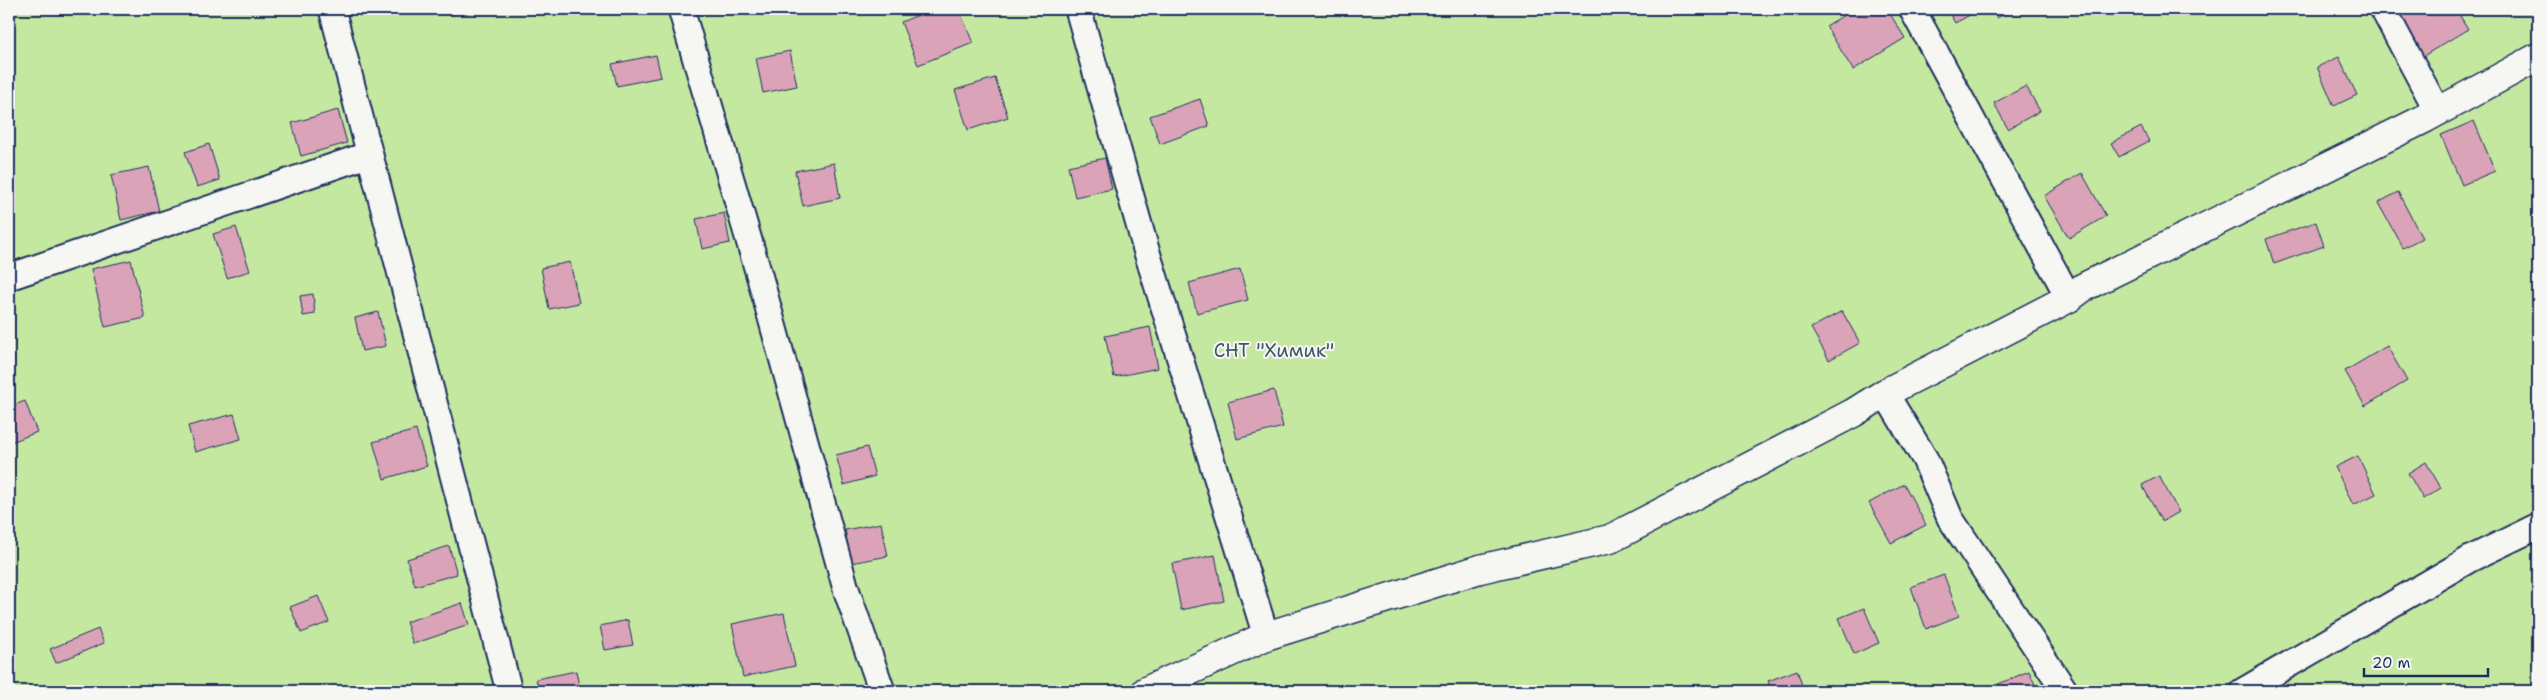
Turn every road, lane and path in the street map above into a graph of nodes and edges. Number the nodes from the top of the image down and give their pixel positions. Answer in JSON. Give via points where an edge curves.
{"nodes":[{"id":1,"x":332,"y":9,"type":"edge"},
{"id":2,"x":682,"y":9,"type":"edge"},
{"id":3,"x":1078,"y":9,"type":"edge"},
{"id":4,"x":1912,"y":9,"type":"edge"},
{"id":5,"x":2383,"y":9,"type":"edge"},
{"id":6,"x":2538,"y":57,"type":"edge"},
{"id":7,"x":2438,"y":112,"type":"junction"},
{"id":8,"x":370,"y":154,"type":"junction"},
{"id":9,"x":9,"y":277,"type":"edge"},
{"id":10,"x":2068,"y":298,"type":"junction"},
{"id":11,"x":1885,"y":393,"type":"junction"},
{"id":12,"x":2538,"y":526,"type":"edge"},
{"id":13,"x":1266,"y":636,"type":"junction"},
{"id":14,"x":509,"y":691,"type":"edge"},
{"id":15,"x":882,"y":691,"type":"edge"},
{"id":16,"x":1146,"y":691,"type":"edge"},
{"id":17,"x":2065,"y":691,"type":"edge"},
{"id":18,"x":2243,"y":691,"type":"edge"}],
"edges":[{"from":1,"to":8,"type":"lane"},
{"from":2,"to":15,"type":"lane","via":[[846,589]]},
{"from":3,"to":13,"type":"lane","via":[[1145,246]]},
{"from":4,"to":10,"type":"lane"},
{"from":5,"to":7,"type":"lane"},
{"from":6,"to":7,"type":"street"},
{"from":7,"to":10,"type":"street","via":[[2084,287]]},
{"from":8,"to":9,"type":"lane"},
{"from":8,"to":14,"type":"lane"},
{"from":10,"to":11,"type":"street"},
{"from":11,"to":13,"type":"street","via":[[1853,413],[1610,539],[1480,569]]},
{"from":11,"to":17,"type":"lane","via":[[1925,459],[1950,518]]},
{"from":12,"to":18,"type":"lane","via":[[2470,559]]},
{"from":13,"to":16,"type":"street"}]}
